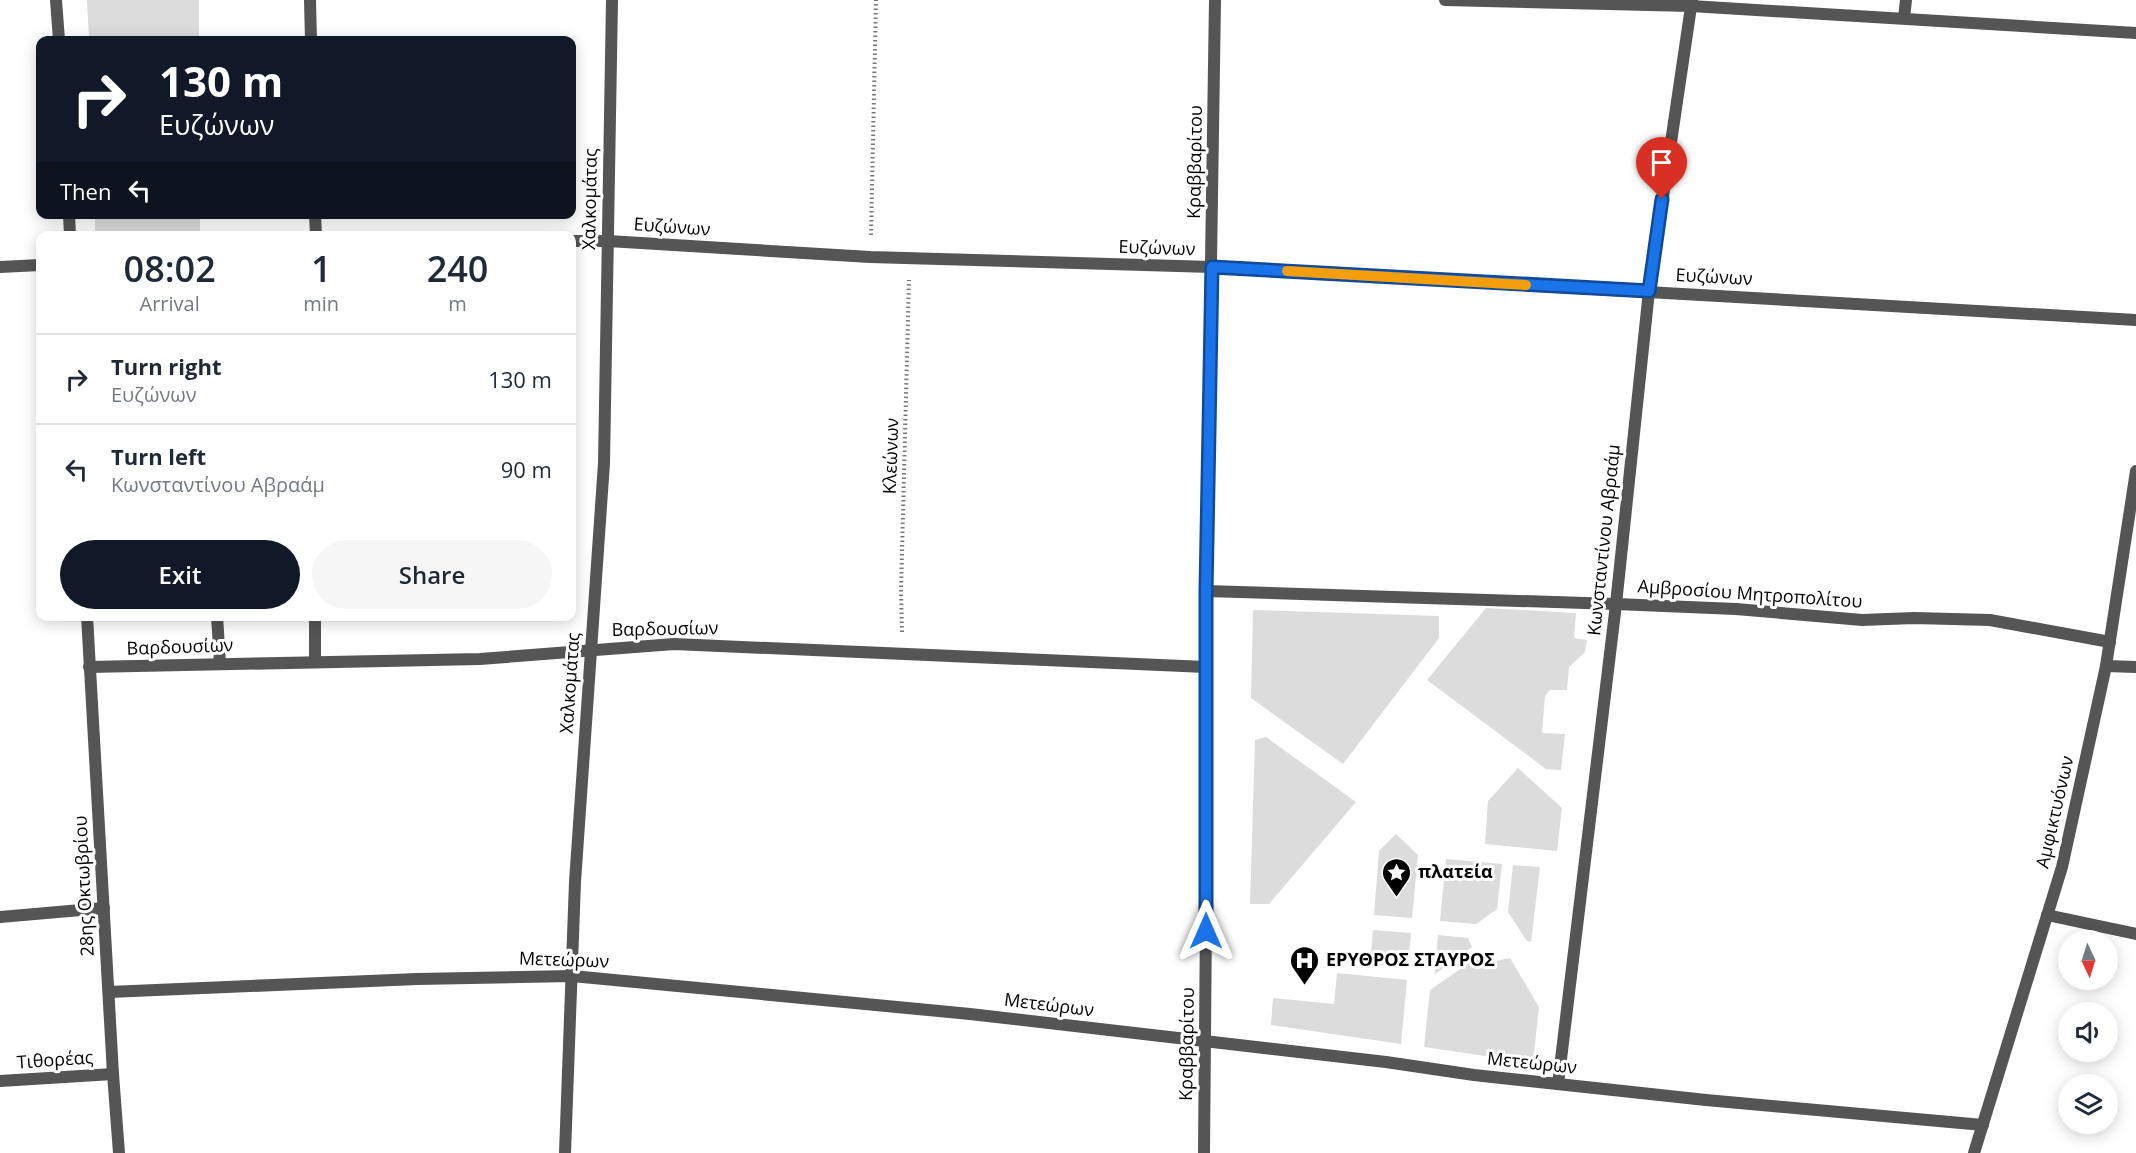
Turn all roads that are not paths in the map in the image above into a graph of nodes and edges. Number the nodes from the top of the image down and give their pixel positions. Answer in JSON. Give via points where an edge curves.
{"nodes":[{"id":1,"x":56,"y":0,"type":"edge"},
{"id":2,"x":310,"y":0,"type":"edge"},
{"id":3,"x":612,"y":0,"type":"edge"},
{"id":4,"x":1215,"y":0,"type":"edge"},
{"id":5,"x":1445,"y":0,"type":"edge"},
{"id":6,"x":1906,"y":0,"type":"edge"},
{"id":7,"x":1691,"y":3,"type":"edge"},
{"id":8,"x":1904,"y":18,"type":"junction"},
{"id":9,"x":2136,"y":33,"type":"edge"},
{"id":10,"x":59,"y":36,"type":"edge"},
{"id":11,"x":311,"y":36,"type":"edge"},
{"id":12,"x":576,"y":241,"type":"edge"},
{"id":13,"x":608,"y":241,"type":"junction"},
{"id":14,"x":36,"y":265,"type":"edge"},
{"id":15,"x":0,"y":267,"type":"edge"},
{"id":16,"x":1212,"y":267,"type":"junction"},
{"id":17,"x":1649,"y":291,"type":"junction"},
{"id":18,"x":2136,"y":320,"type":"edge"},
{"id":19,"x":2136,"y":471,"type":"edge"},
{"id":20,"x":1206,"y":591,"type":"junction"},
{"id":21,"x":1616,"y":604,"type":"junction"},
{"id":22,"x":87,"y":621,"type":"edge"},
{"id":23,"x":217,"y":621,"type":"edge"},
{"id":24,"x":315,"y":621,"type":"edge"},
{"id":25,"x":2110,"y":642,"type":"junction"},
{"id":26,"x":590,"y":649,"type":"junction"},
{"id":27,"x":315,"y":662,"type":"junction"},
{"id":28,"x":220,"y":663,"type":"junction"},
{"id":29,"x":2106,"y":666,"type":"junction"},
{"id":30,"x":89,"y":667,"type":"junction"},
{"id":31,"x":1206,"y":667,"type":"junction"},
{"id":32,"x":2136,"y":667,"type":"edge"},
{"id":33,"x":104,"y":908,"type":"junction"},
{"id":34,"x":2047,"y":915,"type":"junction"},
{"id":35,"x":0,"y":917,"type":"edge"},
{"id":36,"x":2136,"y":934,"type":"edge"},
{"id":37,"x":572,"y":976,"type":"junction"},
{"id":38,"x":109,"y":992,"type":"junction"},
{"id":39,"x":1205,"y":1041,"type":"junction"},
{"id":40,"x":113,"y":1074,"type":"junction"},
{"id":41,"x":0,"y":1081,"type":"edge"},
{"id":42,"x":1558,"y":1084,"type":"junction"},
{"id":43,"x":1983,"y":1125,"type":"junction"},
{"id":44,"x":119,"y":1153,"type":"edge"},
{"id":45,"x":565,"y":1153,"type":"edge"},
{"id":46,"x":1204,"y":1153,"type":"edge"},
{"id":47,"x":1974,"y":1153,"type":"edge"}],
"edges":[{"from":1,"to":10,"type":"street"},
{"from":2,"to":11,"type":"street"},
{"from":3,"to":13,"type":"street","name":"Χαλκομάτας"},
{"from":4,"to":16,"type":"street","name":"Κραββαρίτου"},
{"from":5,"to":7,"type":"street"},
{"from":6,"to":8,"type":"street"},
{"from":7,"to":8,"type":"street"},
{"from":7,"to":17,"type":"street","name":"Κωνσταντίνου Αβραάμ"},
{"from":8,"to":9,"type":"street"},
{"from":12,"to":13,"type":"street","name":"Ευζώνων"},
{"from":13,"to":16,"type":"street","name":"Ευζώνων","via":[[870,257]]},
{"from":13,"to":26,"type":"street","name":"Χαλκομάτας","via":[[604,463]]},
{"from":14,"to":15,"type":"street"},
{"from":16,"to":17,"type":"street","name":"Ευζώνων"},
{"from":16,"to":20,"type":"street","name":"Κραββαρίτου"},
{"from":17,"to":18,"type":"street","name":"Ευζώνων"},
{"from":17,"to":21,"type":"street","name":"Κωνσταντίνου Αβραάμ"},
{"from":19,"to":25,"type":"street","name":"Αμφικτυόνων"},
{"from":20,"to":21,"type":"street","name":"Αμβροσίου Μητροπολίτου"},
{"from":20,"to":31,"type":"street","name":"Κραββαρίτου"},
{"from":21,"to":25,"type":"street","name":"Αμβροσίου Μητροπολίτου","via":[[1862,620],[1990,620]]},
{"from":21,"to":42,"type":"street","name":"Κωνσταντίνου Αβραάμ"},
{"from":22,"to":30,"type":"street","name":"28ης Οκτωβρίου"},
{"from":23,"to":28,"type":"street"},
{"from":24,"to":27,"type":"street"},
{"from":25,"to":29,"type":"street","name":"Αμφικτυόνων"},
{"from":26,"to":27,"type":"street","name":"Βαρδουσίων","via":[[480,659]]},
{"from":26,"to":31,"type":"street","name":"Βαρδουσίων","via":[[675,644]]},
{"from":26,"to":37,"type":"street","name":"Χαλκομάτας"},
{"from":27,"to":28,"type":"street","name":"Βαρδουσίων"},
{"from":28,"to":30,"type":"street","name":"Βαρδουσίων"},
{"from":29,"to":32,"type":"street"},
{"from":29,"to":34,"type":"street","name":"Αμφικτυόνων","via":[[2062,867]]},
{"from":30,"to":33,"type":"street","name":"28ης Οκτωβρίου"},
{"from":31,"to":39,"type":"street","name":"Κραββαρίτου"},
{"from":33,"to":35,"type":"street"},
{"from":33,"to":38,"type":"street","name":"28ης Οκτωβρίου"},
{"from":34,"to":36,"type":"street"},
{"from":34,"to":43,"type":"street","name":"Αμφικτυόνων"},
{"from":37,"to":38,"type":"street","name":"Μετεώρων"},
{"from":37,"to":39,"type":"street","name":"Μετεώρων"},
{"from":37,"to":45,"type":"street","name":"Χαλκομάτας"},
{"from":38,"to":40,"type":"street","name":"28ης Οκτωβρίου"},
{"from":39,"to":42,"type":"street","name":"Μετεώρων"},
{"from":39,"to":46,"type":"street","name":"Κραββαρίτου"},
{"from":40,"to":41,"type":"street","name":"Τιθορέας"},
{"from":40,"to":44,"type":"street","name":"28ης Οκτωβρίου"},
{"from":42,"to":43,"type":"street","name":"Μετεώρων"},
{"from":43,"to":47,"type":"street","name":"Αμφικτυόνων"}]}
